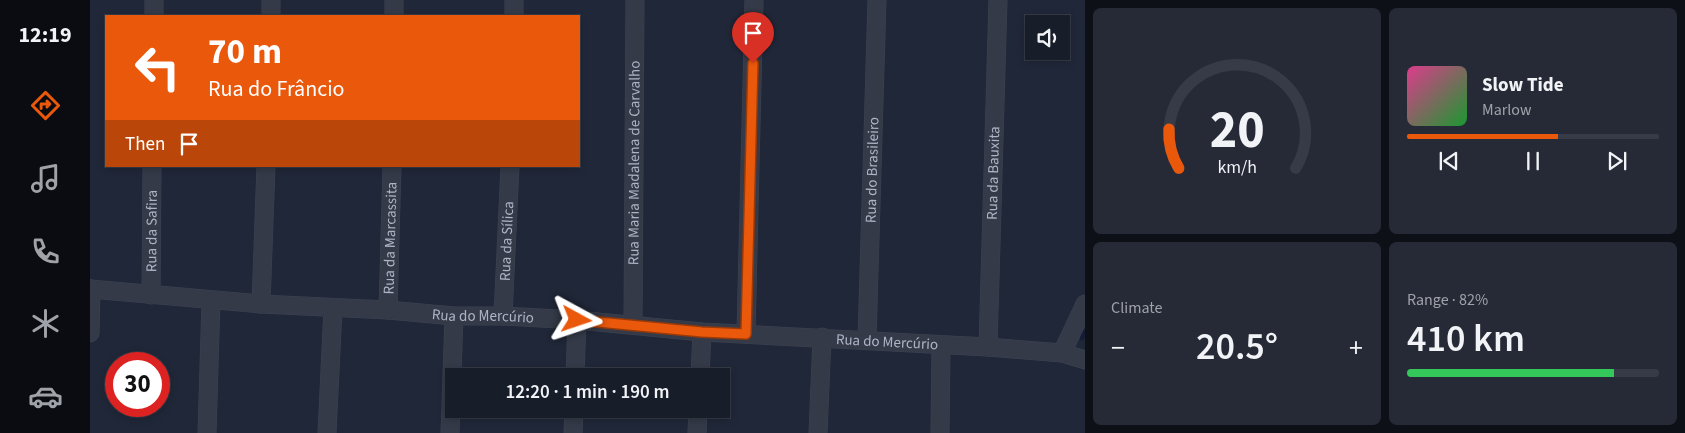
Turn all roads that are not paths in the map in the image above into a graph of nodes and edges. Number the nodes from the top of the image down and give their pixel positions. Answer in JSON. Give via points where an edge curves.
{"nodes":[{"id":1,"x":154,"y":0,"type":"edge"},
{"id":2,"x":271,"y":0,"type":"edge"},
{"id":3,"x":394,"y":0,"type":"edge"},
{"id":4,"x":514,"y":0,"type":"edge"},
{"id":5,"x":635,"y":0,"type":"edge"},
{"id":6,"x":754,"y":0,"type":"edge"},
{"id":7,"x":877,"y":0,"type":"edge"},
{"id":8,"x":998,"y":0,"type":"edge"},
{"id":9,"x":154,"y":15,"type":"edge"},
{"id":10,"x":271,"y":15,"type":"edge"},
{"id":11,"x":394,"y":15,"type":"edge"},
{"id":12,"x":514,"y":15,"type":"edge"},
{"id":13,"x":152,"y":167,"type":"edge"},
{"id":14,"x":266,"y":167,"type":"edge"},
{"id":15,"x":392,"y":167,"type":"edge"},
{"id":16,"x":510,"y":167,"type":"edge"},
{"id":17,"x":91,"y":289,"type":"edge"},
{"id":18,"x":151,"y":295,"type":"junction"},
{"id":19,"x":211,"y":301,"type":"junction"},
{"id":20,"x":261,"y":304,"type":"junction"},
{"id":21,"x":1085,"y":304,"type":"edge"},
{"id":22,"x":333,"y":308,"type":"junction"},
{"id":23,"x":388,"y":310,"type":"junction"},
{"id":24,"x":454,"y":316,"type":"junction"},
{"id":25,"x":503,"y":316,"type":"junction"},
{"id":26,"x":577,"y":320,"type":"junction"},
{"id":27,"x":633,"y":325,"type":"junction"},
{"id":28,"x":702,"y":332,"type":"junction"},
{"id":29,"x":90,"y":333,"type":"edge"},
{"id":30,"x":746,"y":334,"type":"junction"},
{"id":31,"x":822,"y":337,"type":"junction"},
{"id":32,"x":867,"y":340,"type":"junction"},
{"id":33,"x":941,"y":345,"type":"junction"},
{"id":34,"x":988,"y":347,"type":"junction"},
{"id":35,"x":1062,"y":352,"type":"junction"},
{"id":36,"x":1085,"y":360,"type":"edge"},
{"id":37,"x":575,"y":368,"type":"edge"},
{"id":38,"x":700,"y":368,"type":"edge"},
{"id":39,"x":574,"y":418,"type":"edge"},
{"id":40,"x":698,"y":418,"type":"edge"},
{"id":41,"x":207,"y":433,"type":"edge"},
{"id":42,"x":327,"y":433,"type":"edge"},
{"id":43,"x":450,"y":433,"type":"edge"},
{"id":44,"x":573,"y":433,"type":"edge"},
{"id":45,"x":697,"y":433,"type":"edge"},
{"id":46,"x":818,"y":433,"type":"edge"},
{"id":47,"x":940,"y":433,"type":"edge"}],
"edges":[{"from":1,"to":9,"type":"street"},
{"from":2,"to":10,"type":"street"},
{"from":3,"to":11,"type":"street"},
{"from":4,"to":12,"type":"street"},
{"from":5,"to":27,"type":"street","name":"Rua Maria Madalena de Carvalho"},
{"from":6,"to":30,"type":"street"},
{"from":7,"to":32,"type":"street","name":"Rua do Brasileiro"},
{"from":8,"to":34,"type":"street","name":"Rua da Bauxita"},
{"from":13,"to":18,"type":"street","name":"Rua da Safira"},
{"from":14,"to":20,"type":"street"},
{"from":15,"to":23,"type":"street","name":"Rua da Marcassita"},
{"from":16,"to":25,"type":"street","name":"Rua da Sílica"},
{"from":17,"to":18,"type":"street","name":"Rua do Mercúrio"},
{"from":17,"to":29,"type":"street"},
{"from":18,"to":19,"type":"street","name":"Rua do Mercúrio"},
{"from":19,"to":20,"type":"street","name":"Rua do Mercúrio"},
{"from":19,"to":41,"type":"street"},
{"from":20,"to":22,"type":"street","name":"Rua do Mercúrio"},
{"from":21,"to":35,"type":"street"},
{"from":22,"to":23,"type":"street","name":"Rua do Mercúrio"},
{"from":22,"to":42,"type":"street"},
{"from":23,"to":24,"type":"street","name":"Rua do Mercúrio"},
{"from":24,"to":25,"type":"street","name":"Rua do Mercúrio"},
{"from":24,"to":43,"type":"street"},
{"from":25,"to":26,"type":"street","name":"Rua do Mercúrio"},
{"from":26,"to":27,"type":"street","name":"Rua do Mercúrio"},
{"from":26,"to":37,"type":"street"},
{"from":27,"to":28,"type":"street","name":"Rua do Mercúrio"},
{"from":28,"to":30,"type":"street","name":"Rua do Mercúrio"},
{"from":28,"to":38,"type":"street"},
{"from":30,"to":31,"type":"street","name":"Rua do Mercúrio"},
{"from":31,"to":32,"type":"street","name":"Rua do Mercúrio"},
{"from":31,"to":46,"type":"street"},
{"from":32,"to":33,"type":"street","name":"Rua do Mercúrio"},
{"from":33,"to":34,"type":"street","name":"Rua do Mercúrio"},
{"from":33,"to":47,"type":"street"},
{"from":34,"to":35,"type":"street","name":"Rua do Mercúrio"},
{"from":35,"to":36,"type":"street","name":"Rua do Mercúrio"},
{"from":39,"to":44,"type":"street"},
{"from":40,"to":45,"type":"street"}]}
